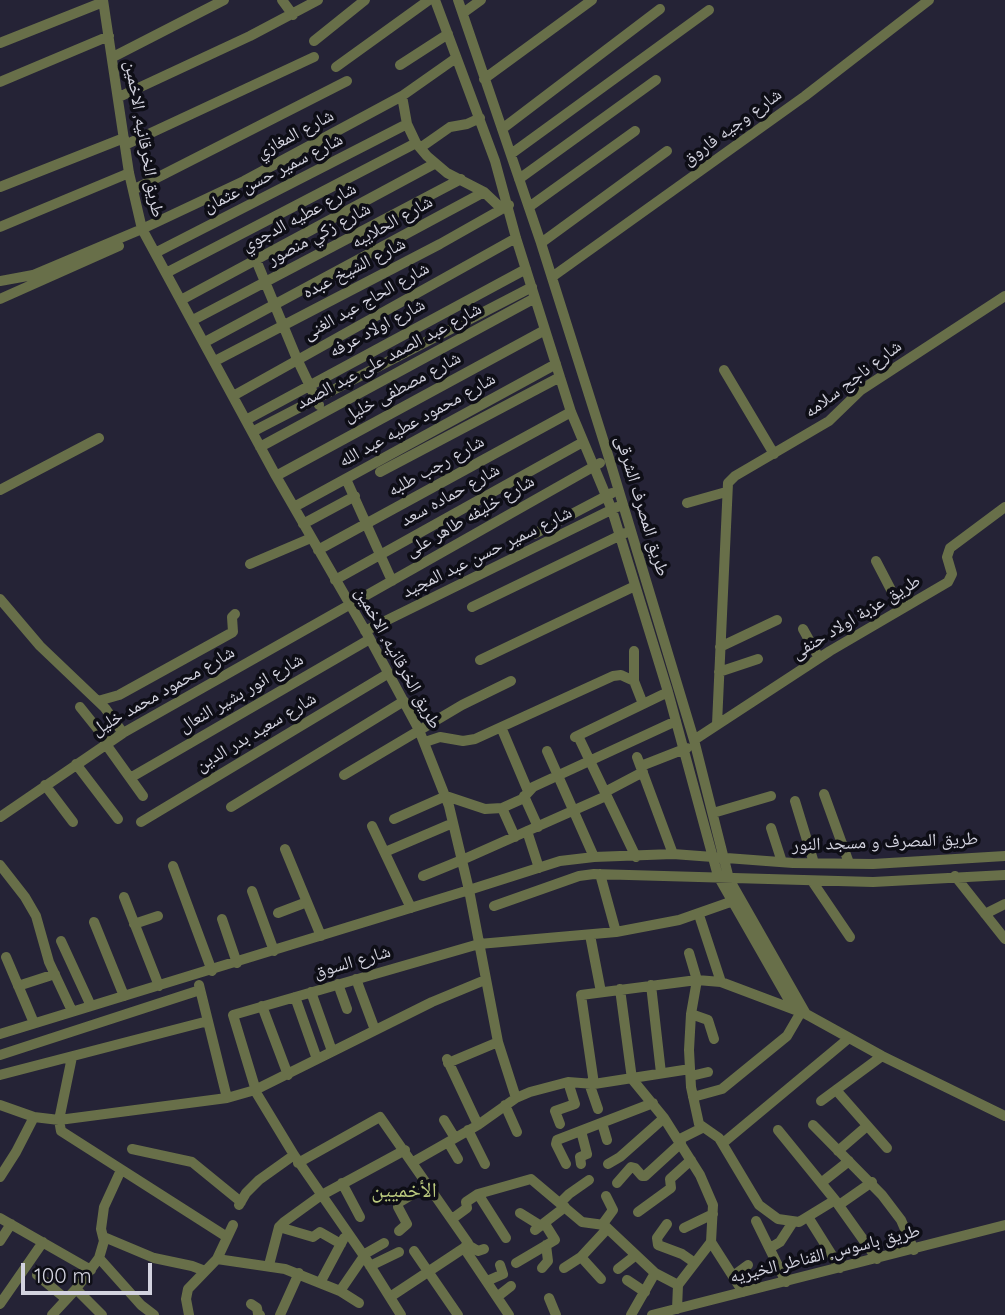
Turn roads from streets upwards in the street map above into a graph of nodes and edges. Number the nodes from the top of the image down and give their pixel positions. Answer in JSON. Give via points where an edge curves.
{"nodes":[{"id":1,"x":224,"y":0,"type":"edge"},
{"id":2,"x":282,"y":0,"type":"edge"},
{"id":3,"x":318,"y":0,"type":"edge"},
{"id":4,"x":365,"y":0,"type":"edge"},
{"id":5,"x":429,"y":0,"type":"edge"},
{"id":6,"x":435,"y":0,"type":"edge"},
{"id":7,"x":458,"y":0,"type":"edge"},
{"id":8,"x":481,"y":0,"type":"edge"},
{"id":9,"x":592,"y":0,"type":"edge"},
{"id":10,"x":929,"y":0,"type":"edge"},
{"id":11,"x":103,"y":1,"type":"edge"},
{"id":12,"x":660,"y":9,"type":"dead end"},
{"id":13,"x":709,"y":9,"type":"dead end"},
{"id":14,"x":463,"y":13,"type":"junction"},
{"id":15,"x":292,"y":15,"type":"junction"},
{"id":16,"x":448,"y":34,"type":"junction"},
{"id":17,"x":109,"y":36,"type":"junction"},
{"id":18,"x":314,"y":41,"type":"dead end"},
{"id":19,"x":0,"y":43,"type":"edge"},
{"id":20,"x":113,"y":57,"type":"junction"},
{"id":21,"x":314,"y":57,"type":"dead end"},
{"id":22,"x":457,"y":58,"type":"junction"},
{"id":23,"x":400,"y":65,"type":"dead end"},
{"id":24,"x":336,"y":66,"type":"dead end"},
{"id":25,"x":484,"y":79,"type":"junction"},
{"id":26,"x":656,"y":80,"type":"dead end"},
{"id":27,"x":347,"y":81,"type":"dead end"},
{"id":28,"x":0,"y":82,"type":"edge"},
{"id":29,"x":402,"y":96,"type":"junction"},
{"id":30,"x":119,"y":97,"type":"junction"},
{"id":31,"x":480,"y":118,"type":"junction"},
{"id":32,"x":407,"y":124,"type":"junction"},
{"id":33,"x":502,"y":129,"type":"junction"},
{"id":34,"x":635,"y":131,"type":"dead end"},
{"id":35,"x":125,"y":141,"type":"junction"},
{"id":36,"x":418,"y":146,"type":"junction"},
{"id":37,"x":667,"y":151,"type":"dead end"},
{"id":38,"x":511,"y":154,"type":"junction"},
{"id":39,"x":434,"y":163,"type":"junction"},
{"id":40,"x":129,"y":173,"type":"junction"},
{"id":41,"x":461,"y":179,"type":"junction"},
{"id":42,"x":519,"y":180,"type":"junction"},
{"id":43,"x":0,"y":187,"type":"edge"},
{"id":44,"x":132,"y":190,"type":"junction"},
{"id":45,"x":484,"y":192,"type":"junction"},
{"id":46,"x":505,"y":207,"type":"junction"},
{"id":47,"x":529,"y":207,"type":"junction"},
{"id":48,"x":0,"y":227,"type":"edge"},
{"id":49,"x":144,"y":231,"type":"junction"},
{"id":50,"x":516,"y":238,"type":"junction"},
{"id":51,"x":541,"y":243,"type":"junction"},
{"id":52,"x":155,"y":253,"type":"junction"},
{"id":53,"x":256,"y":260,"type":"junction"},
{"id":54,"x":526,"y":269,"type":"junction"},
{"id":55,"x":166,"y":273,"type":"junction"},
{"id":56,"x":552,"y":278,"type":"junction"},
{"id":57,"x":0,"y":281,"type":"edge"},
{"id":58,"x":266,"y":282,"type":"junction"},
{"id":59,"x":533,"y":293,"type":"junction"},
{"id":60,"x":1005,"y":296,"type":"edge"},
{"id":61,"x":0,"y":299,"type":"edge"},
{"id":62,"x":181,"y":300,"type":"junction"},
{"id":63,"x":275,"y":305,"type":"junction"},
{"id":64,"x":193,"y":320,"type":"junction"},
{"id":65,"x":282,"y":325,"type":"junction"},
{"id":66,"x":545,"y":330,"type":"junction"},
{"id":67,"x":205,"y":342,"type":"junction"},
{"id":68,"x":297,"y":359,"type":"junction"},
{"id":69,"x":215,"y":361,"type":"junction"},
{"id":70,"x":556,"y":364,"type":"junction"},
{"id":71,"x":724,"y":370,"type":"dead end"},
{"id":72,"x":583,"y":375,"type":"junction"},
{"id":73,"x":561,"y":380,"type":"junction"},
{"id":74,"x":310,"y":385,"type":"junction"},
{"id":75,"x":233,"y":396,"type":"junction"},
{"id":76,"x":316,"y":399,"type":"junction"},
{"id":77,"x":323,"y":411,"type":"junction"},
{"id":78,"x":571,"y":412,"type":"junction"},
{"id":79,"x":246,"y":420,"type":"junction"},
{"id":80,"x":253,"y":432,"type":"junction"},
{"id":81,"x":99,"y":438,"type":"dead end"},
{"id":82,"x":583,"y":442,"type":"junction"},
{"id":83,"x":260,"y":446,"type":"junction"},
{"id":84,"x":774,"y":454,"type":"junction"},
{"id":85,"x":609,"y":458,"type":"junction"},
{"id":86,"x":594,"y":466,"type":"junction"},
{"id":87,"x":380,"y":472,"type":"dead end"},
{"id":88,"x":276,"y":476,"type":"junction"},
{"id":89,"x":345,"y":479,"type":"junction"},
{"id":90,"x":0,"y":490,"type":"edge"},
{"id":91,"x":618,"y":490,"type":"junction"},
{"id":92,"x":726,"y":492,"type":"junction"},
{"id":93,"x":355,"y":496,"type":"junction"},
{"id":94,"x":606,"y":496,"type":"junction"},
{"id":95,"x":687,"y":503,"type":"dead end"},
{"id":96,"x":623,"y":505,"type":"junction"},
{"id":97,"x":294,"y":507,"type":"junction"},
{"id":98,"x":1005,"y":507,"type":"edge"},
{"id":99,"x":612,"y":510,"type":"junction"},
{"id":100,"x":303,"y":524,"type":"junction"},
{"id":101,"x":367,"y":524,"type":"junction"},
{"id":102,"x":631,"y":530,"type":"junction"},
{"id":103,"x":534,"y":534,"type":"dead end"},
{"id":104,"x":620,"y":536,"type":"junction"},
{"id":105,"x":311,"y":538,"type":"junction"},
{"id":106,"x":318,"y":550,"type":"junction"},
{"id":107,"x":380,"y":554,"type":"junction"},
{"id":108,"x":876,"y":561,"type":"dead end"},
{"id":109,"x":250,"y":564,"type":"dead end"},
{"id":110,"x":335,"y":580,"type":"junction"},
{"id":111,"x":392,"y":580,"type":"junction"},
{"id":112,"x":635,"y":586,"type":"junction"},
{"id":113,"x":0,"y":599,"type":"edge"},
{"id":114,"x":349,"y":604,"type":"junction"},
{"id":115,"x":472,"y":607,"type":"dead end"},
{"id":116,"x":901,"y":609,"type":"junction"},
{"id":117,"x":235,"y":614,"type":"dead end"},
{"id":118,"x":777,"y":620,"type":"dead end"},
{"id":119,"x":803,"y":629,"type":"dead end"},
{"id":120,"x":368,"y":635,"type":"junction"},
{"id":121,"x":720,"y":647,"type":"junction"},
{"id":122,"x":634,"y":651,"type":"dead end"},
{"id":123,"x":819,"y":658,"type":"junction"},
{"id":124,"x":758,"y":659,"type":"dead end"},
{"id":125,"x":480,"y":660,"type":"dead end"},
{"id":126,"x":389,"y":673,"type":"junction"},
{"id":127,"x":719,"y":673,"type":"junction"},
{"id":128,"x":511,"y":681,"type":"dead end"},
{"id":129,"x":634,"y":681,"type":"junction"},
{"id":130,"x":668,"y":692,"type":"junction"},
{"id":131,"x":98,"y":701,"type":"junction"},
{"id":132,"x":404,"y":701,"type":"junction"},
{"id":133,"x":643,"y":704,"type":"junction"},
{"id":134,"x":80,"y":707,"type":"dead end"},
{"id":135,"x":676,"y":721,"type":"junction"},
{"id":136,"x":717,"y":724,"type":"junction"},
{"id":137,"x":501,"y":727,"type":"junction"},
{"id":138,"x":419,"y":730,"type":"junction"},
{"id":139,"x":123,"y":733,"type":"junction"},
{"id":140,"x":425,"y":742,"type":"junction"},
{"id":141,"x":106,"y":743,"type":"junction"},
{"id":142,"x":695,"y":743,"type":"junction"},
{"id":143,"x":684,"y":750,"type":"junction"},
{"id":144,"x":547,"y":751,"type":"dead end"},
{"id":145,"x":590,"y":761,"type":"junction"},
{"id":146,"x":76,"y":764,"type":"junction"},
{"id":147,"x":640,"y":765,"type":"junction"},
{"id":148,"x":344,"y":775,"type":"dead end"},
{"id":149,"x":558,"y":775,"type":"junction"},
{"id":150,"x":130,"y":778,"type":"junction"},
{"id":151,"x":45,"y":785,"type":"junction"},
{"id":152,"x":526,"y":793,"type":"junction"},
{"id":153,"x":606,"y":794,"type":"junction"},
{"id":154,"x":824,"y":794,"type":"dead end"},
{"id":155,"x":143,"y":796,"type":"dead end"},
{"id":156,"x":446,"y":796,"type":"junction"},
{"id":157,"x":771,"y":796,"type":"dead end"},
{"id":158,"x":795,"y":801,"type":"dead end"},
{"id":159,"x":232,"y":807,"type":"dead end"},
{"id":160,"x":502,"y":808,"type":"junction"},
{"id":161,"x":574,"y":811,"type":"junction"},
{"id":162,"x":713,"y":813,"type":"junction"},
{"id":163,"x":0,"y":817,"type":"edge"},
{"id":164,"x":118,"y":819,"type":"dead end"},
{"id":165,"x":394,"y":819,"type":"dead end"},
{"id":166,"x":73,"y":822,"type":"dead end"},
{"id":167,"x":141,"y":822,"type":"dead end"},
{"id":168,"x":453,"y":823,"type":"junction"},
{"id":169,"x":372,"y":826,"type":"dead end"},
{"id":170,"x":538,"y":827,"type":"junction"},
{"id":171,"x":771,"y":828,"type":"dead end"},
{"id":172,"x":527,"y":831,"type":"junction"},
{"id":173,"x":515,"y":837,"type":"junction"},
{"id":174,"x":285,"y":849,"type":"dead end"},
{"id":175,"x":385,"y":852,"type":"junction"},
{"id":176,"x":673,"y":855,"type":"junction"},
{"id":177,"x":1005,"y":856,"type":"edge"},
{"id":178,"x":594,"y":857,"type":"junction"},
{"id":179,"x":636,"y":857,"type":"junction"},
{"id":180,"x":719,"y":858,"type":"junction"},
{"id":181,"x":462,"y":860,"type":"junction"},
{"id":182,"x":782,"y":862,"type":"junction"},
{"id":183,"x":814,"y":863,"type":"junction"},
{"id":184,"x":849,"y":863,"type":"junction"},
{"id":185,"x":0,"y":865,"type":"edge"},
{"id":186,"x":173,"y":866,"type":"dead end"},
{"id":187,"x":539,"y":868,"type":"junction"},
{"id":188,"x":600,"y":874,"type":"junction"},
{"id":189,"x":1005,"y":875,"type":"edge"},
{"id":190,"x":423,"y":876,"type":"dead end"},
{"id":191,"x":955,"y":876,"type":"junction"},
{"id":192,"x":723,"y":878,"type":"junction"},
{"id":193,"x":812,"y":881,"type":"junction"},
{"id":194,"x":469,"y":890,"type":"junction"},
{"id":195,"x":252,"y":891,"type":"dead end"},
{"id":196,"x":124,"y":897,"type":"dead end"},
{"id":197,"x":736,"y":900,"type":"junction"},
{"id":198,"x":307,"y":902,"type":"junction"},
{"id":199,"x":1005,"y":904,"type":"edge"},
{"id":200,"x":494,"y":906,"type":"dead end"},
{"id":201,"x":411,"y":908,"type":"junction"},
{"id":202,"x":278,"y":913,"type":"dead end"},
{"id":203,"x":699,"y":915,"type":"junction"},
{"id":204,"x":985,"y":915,"type":"junction"},
{"id":205,"x":158,"y":916,"type":"dead end"},
{"id":206,"x":222,"y":919,"type":"dead end"},
{"id":207,"x":94,"y":922,"type":"dead end"},
{"id":208,"x":134,"y":925,"type":"junction"},
{"id":209,"x":616,"y":932,"type":"junction"},
{"id":210,"x":590,"y":935,"type":"junction"},
{"id":211,"x":321,"y":936,"type":"junction"},
{"id":212,"x":850,"y":937,"type":"dead end"},
{"id":213,"x":1005,"y":939,"type":"edge"},
{"id":214,"x":61,"y":941,"type":"dead end"},
{"id":215,"x":480,"y":944,"type":"junction"},
{"id":216,"x":274,"y":951,"type":"junction"},
{"id":217,"x":689,"y":953,"type":"dead end"},
{"id":218,"x":6,"y":957,"type":"dead end"},
{"id":219,"x":237,"y":962,"type":"junction"},
{"id":220,"x":212,"y":971,"type":"junction"},
{"id":221,"x":55,"y":974,"type":"junction"},
{"id":222,"x":196,"y":975,"type":"junction"},
{"id":223,"x":356,"y":979,"type":"junction"},
{"id":224,"x":485,"y":980,"type":"junction"},
{"id":225,"x":697,"y":980,"type":"junction"},
{"id":226,"x":721,"y":982,"type":"junction"},
{"id":227,"x":338,"y":984,"type":"junction"},
{"id":228,"x":651,"y":985,"type":"junction"},
{"id":229,"x":18,"y":986,"type":"junction"},
{"id":230,"x":159,"y":986,"type":"junction"},
{"id":231,"x":621,"y":989,"type":"junction"},
{"id":232,"x":200,"y":990,"type":"junction"},
{"id":233,"x":311,"y":992,"type":"junction"},
{"id":234,"x":601,"y":992,"type":"junction"},
{"id":235,"x":124,"y":996,"type":"junction"},
{"id":236,"x":295,"y":997,"type":"junction"},
{"id":237,"x":91,"y":1006,"type":"junction"},
{"id":238,"x":262,"y":1006,"type":"junction"},
{"id":239,"x":347,"y":1009,"type":"dead end"},
{"id":240,"x":72,"y":1012,"type":"junction"},
{"id":241,"x":800,"y":1012,"type":"junction"},
{"id":242,"x":691,"y":1014,"type":"junction"},
{"id":243,"x":208,"y":1021,"type":"junction"},
{"id":244,"x":34,"y":1023,"type":"junction"},
{"id":245,"x":375,"y":1030,"type":"junction"},
{"id":246,"x":0,"y":1034,"type":"edge"},
{"id":247,"x":849,"y":1038,"type":"junction"},
{"id":248,"x":714,"y":1039,"type":"dead end"},
{"id":249,"x":498,"y":1042,"type":"junction"},
{"id":250,"x":332,"y":1051,"type":"junction"},
{"id":251,"x":0,"y":1055,"type":"edge"},
{"id":252,"x":882,"y":1056,"type":"junction"},
{"id":253,"x":72,"y":1057,"type":"junction"},
{"id":254,"x":317,"y":1059,"type":"junction"},
{"id":255,"x":691,"y":1072,"type":"junction"},
{"id":256,"x":708,"y":1072,"type":"dead end"},
{"id":257,"x":661,"y":1073,"type":"junction"},
{"id":258,"x":0,"y":1074,"type":"edge"},
{"id":259,"x":288,"y":1074,"type":"junction"},
{"id":260,"x":632,"y":1079,"type":"junction"},
{"id":261,"x":568,"y":1082,"type":"junction"},
{"id":262,"x":592,"y":1083,"type":"junction"},
{"id":263,"x":255,"y":1090,"type":"junction"},
{"id":264,"x":836,"y":1090,"type":"junction"},
{"id":265,"x":693,"y":1097,"type":"junction"},
{"id":266,"x":227,"y":1098,"type":"junction"},
{"id":267,"x":516,"y":1098,"type":"junction"},
{"id":268,"x":821,"y":1101,"type":"dead end"},
{"id":269,"x":653,"y":1103,"type":"junction"},
{"id":270,"x":0,"y":1105,"type":"edge"},
{"id":271,"x":505,"y":1105,"type":"junction"},
{"id":272,"x":598,"y":1109,"type":"dead end"},
{"id":273,"x":1005,"y":1116,"type":"edge"},
{"id":274,"x":34,"y":1117,"type":"junction"},
{"id":275,"x":664,"y":1118,"type":"junction"},
{"id":276,"x":444,"y":1120,"type":"dead end"},
{"id":277,"x":59,"y":1121,"type":"junction"},
{"id":278,"x":602,"y":1123,"type":"junction"},
{"id":279,"x":560,"y":1124,"type":"dead end"},
{"id":280,"x":813,"y":1125,"type":"dead end"},
{"id":281,"x":867,"y":1126,"type":"junction"},
{"id":282,"x":473,"y":1127,"type":"junction"},
{"id":283,"x":702,"y":1128,"type":"junction"},
{"id":284,"x":778,"y":1130,"type":"dead end"},
{"id":285,"x":582,"y":1131,"type":"junction"},
{"id":286,"x":517,"y":1132,"type":"dead end"},
{"id":287,"x":451,"y":1140,"type":"junction"},
{"id":288,"x":607,"y":1140,"type":"dead end"},
{"id":289,"x":680,"y":1142,"type":"junction"},
{"id":290,"x":723,"y":1143,"type":"junction"},
{"id":291,"x":887,"y":1148,"type":"dead end"},
{"id":292,"x":132,"y":1149,"type":"dead end"},
{"id":293,"x":405,"y":1150,"type":"junction"},
{"id":294,"x":838,"y":1151,"type":"junction"},
{"id":295,"x":296,"y":1159,"type":"junction"},
{"id":296,"x":458,"y":1159,"type":"dead end"},
{"id":297,"x":691,"y":1160,"type":"junction"},
{"id":298,"x":849,"y":1161,"type":"junction"},
{"id":299,"x":413,"y":1162,"type":"junction"},
{"id":300,"x":485,"y":1164,"type":"dead end"},
{"id":301,"x":566,"y":1164,"type":"dead end"},
{"id":302,"x":581,"y":1164,"type":"dead end"},
{"id":303,"x":121,"y":1170,"type":"junction"},
{"id":304,"x":543,"y":1171,"type":"dead end"},
{"id":305,"x":625,"y":1172,"type":"junction"},
{"id":306,"x":531,"y":1175,"type":"junction"},
{"id":307,"x":0,"y":1177,"type":"edge"},
{"id":308,"x":589,"y":1181,"type":"dead end"},
{"id":309,"x":872,"y":1182,"type":"junction"},
{"id":310,"x":342,"y":1183,"type":"junction"},
{"id":311,"x":617,"y":1183,"type":"dead end"},
{"id":312,"x":821,"y":1183,"type":"junction"},
{"id":313,"x":428,"y":1185,"type":"junction"},
{"id":314,"x":478,"y":1194,"type":"junction"},
{"id":315,"x":320,"y":1196,"type":"junction"},
{"id":316,"x":606,"y":1196,"type":"dead end"},
{"id":317,"x":837,"y":1203,"type":"junction"},
{"id":318,"x":562,"y":1205,"type":"junction"},
{"id":319,"x":638,"y":1212,"type":"dead end"},
{"id":320,"x":520,"y":1213,"type":"dead end"},
{"id":321,"x":713,"y":1214,"type":"junction"},
{"id":322,"x":360,"y":1217,"type":"dead end"},
{"id":323,"x":808,"y":1217,"type":"junction"},
{"id":324,"x":0,"y":1218,"type":"edge"},
{"id":325,"x":452,"y":1219,"type":"junction"},
{"id":326,"x":756,"y":1220,"type":"dead end"},
{"id":327,"x":793,"y":1222,"type":"junction"},
{"id":328,"x":11,"y":1224,"type":"junction"},
{"id":329,"x":667,"y":1224,"type":"dead end"},
{"id":330,"x":233,"y":1225,"type":"dead end"},
{"id":331,"x":1005,"y":1225,"type":"edge"},
{"id":332,"x":279,"y":1227,"type":"junction"},
{"id":333,"x":540,"y":1227,"type":"junction"},
{"id":334,"x":605,"y":1227,"type":"junction"},
{"id":335,"x":684,"y":1228,"type":"dead end"},
{"id":336,"x":399,"y":1231,"type":"dead end"},
{"id":337,"x":346,"y":1232,"type":"junction"},
{"id":338,"x":104,"y":1237,"type":"junction"},
{"id":339,"x":227,"y":1237,"type":"junction"},
{"id":340,"x":506,"y":1238,"type":"dead end"},
{"id":341,"x":0,"y":1241,"type":"edge"},
{"id":342,"x":43,"y":1242,"type":"junction"},
{"id":343,"x":711,"y":1242,"type":"junction"},
{"id":344,"x":384,"y":1243,"type":"dead end"},
{"id":345,"x":341,"y":1244,"type":"junction"},
{"id":346,"x":546,"y":1245,"type":"junction"},
{"id":347,"x":467,"y":1246,"type":"junction"},
{"id":348,"x":770,"y":1248,"type":"junction"},
{"id":349,"x":484,"y":1250,"type":"dead end"},
{"id":350,"x":914,"y":1250,"type":"junction"},
{"id":351,"x":414,"y":1251,"type":"dead end"},
{"id":352,"x":398,"y":1252,"type":"dead end"},
{"id":353,"x":636,"y":1255,"type":"junction"},
{"id":354,"x":581,"y":1257,"type":"junction"},
{"id":355,"x":99,"y":1258,"type":"junction"},
{"id":356,"x":217,"y":1259,"type":"junction"},
{"id":357,"x":366,"y":1259,"type":"junction"},
{"id":358,"x":877,"y":1259,"type":"junction"},
{"id":359,"x":516,"y":1263,"type":"dead end"},
{"id":360,"x":695,"y":1263,"type":"junction"},
{"id":361,"x":269,"y":1265,"type":"junction"},
{"id":362,"x":500,"y":1265,"type":"dead end"},
{"id":363,"x":748,"y":1265,"type":"dead end"},
{"id":364,"x":542,"y":1268,"type":"dead end"},
{"id":365,"x":564,"y":1268,"type":"dead end"},
{"id":366,"x":840,"y":1268,"type":"junction"},
{"id":367,"x":91,"y":1269,"type":"junction"},
{"id":368,"x":618,"y":1269,"type":"dead end"},
{"id":369,"x":205,"y":1272,"type":"junction"},
{"id":370,"x":428,"y":1272,"type":"junction"},
{"id":371,"x":299,"y":1273,"type":"junction"},
{"id":372,"x":655,"y":1273,"type":"junction"},
{"id":373,"x":37,"y":1275,"type":"dead end"},
{"id":374,"x":733,"y":1276,"type":"junction"},
{"id":375,"x":601,"y":1279,"type":"dead end"},
{"id":376,"x":627,"y":1280,"type":"dead end"},
{"id":377,"x":486,"y":1281,"type":"junction"},
{"id":378,"x":786,"y":1282,"type":"junction"},
{"id":379,"x":320,"y":1283,"type":"junction"},
{"id":380,"x":511,"y":1286,"type":"dead end"},
{"id":381,"x":678,"y":1286,"type":"junction"},
{"id":382,"x":76,"y":1289,"type":"junction"},
{"id":383,"x":340,"y":1291,"type":"junction"},
{"id":384,"x":645,"y":1292,"type":"junction"},
{"id":385,"x":743,"y":1292,"type":"junction"},
{"id":386,"x":390,"y":1297,"type":"junction"},
{"id":387,"x":497,"y":1297,"type":"junction"},
{"id":388,"x":548,"y":1298,"type":"dead end"},
{"id":389,"x":66,"y":1299,"type":"junction"},
{"id":390,"x":359,"y":1303,"type":"dead end"},
{"id":391,"x":0,"y":1304,"type":"edge"},
{"id":392,"x":251,"y":1304,"type":"dead end"},
{"id":393,"x":677,"y":1309,"type":"junction"},
{"id":394,"x":398,"y":1313,"type":"edge"},
{"id":395,"x":52,"y":1315,"type":"edge"},
{"id":396,"x":102,"y":1315,"type":"edge"},
{"id":397,"x":154,"y":1315,"type":"edge"},
{"id":398,"x":190,"y":1315,"type":"edge"},
{"id":399,"x":260,"y":1315,"type":"edge"},
{"id":400,"x":280,"y":1315,"type":"edge"},
{"id":401,"x":458,"y":1315,"type":"edge"},
{"id":402,"x":509,"y":1315,"type":"edge"},
{"id":403,"x":556,"y":1315,"type":"edge"},
{"id":404,"x":631,"y":1315,"type":"edge"},
{"id":405,"x":652,"y":1315,"type":"edge"}],
"edges":[{"from":1,"to":20,"type":"street"},
{"from":2,"to":15,"type":"street"},
{"from":3,"to":15,"type":"street"},
{"from":4,"to":18,"type":"street"},
{"from":5,"to":24,"type":"street"},
{"from":6,"to":16,"type":"street","name":"طريق المصرف الشرقى"},
{"from":7,"to":14,"type":"street","name":"طريق المصرف الشرقى"},
{"from":8,"to":14,"type":"street"},
{"from":9,"to":25,"type":"street"},
{"from":10,"to":56,"type":"street","name":"شارع وجيه فاروق","via":[[805,96]]},
{"from":11,"to":17,"type":"street","name":"طريق الخرقانيه, الاخمين"},
{"from":11,"to":19,"type":"street"},
{"from":12,"to":33,"type":"street"},
{"from":13,"to":38,"type":"street"},
{"from":14,"to":25,"type":"street","name":"طريق المصرف الشرقى"},
{"from":15,"to":30,"type":"street"},
{"from":16,"to":22,"type":"street","name":"طريق المصرف الشرقى"},
{"from":16,"to":23,"type":"street"},
{"from":17,"to":20,"type":"street","name":"طريق الخرقانيه, الاخمين"},
{"from":17,"to":28,"type":"street"},
{"from":20,"to":30,"type":"street","name":"طريق الخرقانيه, الاخمين"},
{"from":21,"to":35,"type":"street"},
{"from":22,"to":29,"type":"street","name":"شارع المغازي"},
{"from":22,"to":31,"type":"street","name":"طريق المصرف الشرقى"},
{"from":25,"to":33,"type":"street","name":"طريق المصرف الشرقى"},
{"from":26,"to":42,"type":"street"},
{"from":27,"to":44,"type":"street"},
{"from":29,"to":32,"type":"street"},
{"from":29,"to":49,"type":"street","name":"شارع المغازي"},
{"from":30,"to":35,"type":"street","name":"طريق الخرقانيه, الاخمين"},
{"from":31,"to":36,"type":"street","via":[[450,127]]},
{"from":31,"to":46,"type":"street","name":"طريق المصرف الشرقى"},
{"from":32,"to":36,"type":"street"},
{"from":32,"to":52,"type":"street","name":"شارع سمير حسن عثمان"},
{"from":33,"to":38,"type":"street","name":"طريق المصرف الشرقى"},
{"from":34,"to":47,"type":"street"},
{"from":35,"to":40,"type":"street","name":"طريق الخرقانيه, الاخمين"},
{"from":35,"to":43,"type":"street"},
{"from":36,"to":39,"type":"street"},
{"from":36,"to":55,"type":"street"},
{"from":37,"to":51,"type":"street"},
{"from":38,"to":42,"type":"street","name":"طريق المصرف الشرقى"},
{"from":39,"to":41,"type":"street"},
{"from":39,"to":53,"type":"street","name":"شارع عطيه الدجوي"},
{"from":40,"to":44,"type":"street","name":"طريق الخرقانيه, الاخمين"},
{"from":40,"to":48,"type":"street"},
{"from":41,"to":45,"type":"street"},
{"from":41,"to":58,"type":"street","name":"شارع زكي منصور"},
{"from":42,"to":47,"type":"street","name":"طريق المصرف الشرقى"},
{"from":44,"to":49,"type":"street","name":"طريق الخرقانيه, الاخمين"},
{"from":45,"to":46,"type":"street"},
{"from":45,"to":63,"type":"street","name":"شارع الحلايبه"},
{"from":46,"to":50,"type":"street","name":"طريق المصرف الشرقى"},
{"from":46,"to":65,"type":"street","name":"شارع الشيخ عبده"},
{"from":47,"to":51,"type":"street","name":"طريق المصرف الشرقى"},
{"from":49,"to":52,"type":"street","name":"طريق الخرقانيه, الاخمين"},
{"from":49,"to":57,"type":"street","via":[[33,275]]},
{"from":49,"to":61,"type":"street"},
{"from":50,"to":54,"type":"street","name":"طريق المصرف الشرقى"},
{"from":50,"to":68,"type":"street","name":"شارع الحاج عبد الغنى"},
{"from":51,"to":56,"type":"street","name":"طريق المصرف الشرقى"},
{"from":52,"to":55,"type":"street","name":"طريق الخرقانيه, الاخمين"},
{"from":53,"to":58,"type":"street"},
{"from":53,"to":62,"type":"street","name":"شارع عطيه الدجوي"},
{"from":54,"to":59,"type":"street","name":"طريق المصرف الشرقى"},
{"from":54,"to":74,"type":"street","name":"شارع اولاد عرفه"},
{"from":55,"to":62,"type":"street","name":"طريق الخرقانيه, الاخمين"},
{"from":56,"to":72,"type":"street","name":"طريق المصرف الشرقى"},
{"from":58,"to":63,"type":"street"},
{"from":58,"to":64,"type":"street","name":"شارع زكي منصور"},
{"from":59,"to":66,"type":"street","name":"طريق المصرف الشرقى"},
{"from":59,"to":76,"type":"street"},
{"from":59,"to":77,"type":"street","name":"شارع عبد الصمد على عبد الصمد"},
{"from":60,"to":84,"type":"street","name":"شارع ناجح سلامه","via":[[861,390],[822,426]]},
{"from":62,"to":64,"type":"street","name":"طريق الخرقانيه, الاخمين"},
{"from":63,"to":65,"type":"street"},
{"from":63,"to":67,"type":"street","name":"شارع الحلايبه"},
{"from":64,"to":67,"type":"street","name":"طريق الخرقانيه, الاخمين"},
{"from":65,"to":68,"type":"street"},
{"from":65,"to":69,"type":"street","name":"شارع الشيخ عبده"},
{"from":66,"to":70,"type":"street","name":"طريق المصرف الشرقى"},
{"from":66,"to":88,"type":"street","name":"شارع مصطفى خليل"},
{"from":67,"to":69,"type":"street","name":"طريق الخرقانيه, الاخمين"},
{"from":68,"to":74,"type":"street"},
{"from":68,"to":75,"type":"street","name":"شارع الحاج عبد الغنى"},
{"from":69,"to":75,"type":"street","name":"طريق الخرقانيه, الاخمين"},
{"from":70,"to":73,"type":"street","name":"طريق المصرف الشرقى"},
{"from":70,"to":89,"type":"street","name":"شارع محمود عطيه عبد الله"},
{"from":71,"to":84,"type":"street"},
{"from":72,"to":73,"type":"street"},
{"from":72,"to":85,"type":"street","name":"طريق المصرف الشرقى"},
{"from":73,"to":78,"type":"street","name":"طريق المصرف الشرقى"},
{"from":73,"to":87,"type":"street"},
{"from":74,"to":76,"type":"street"},
{"from":74,"to":79,"type":"street","name":"شارع اولاد عرفه"},
{"from":75,"to":79,"type":"street","name":"طريق الخرقانيه, الاخمين"},
{"from":76,"to":77,"type":"street"},
{"from":76,"to":80,"type":"street"},
{"from":77,"to":83,"type":"street","name":"شارع عبد الصمد على عبد الصمد"},
{"from":78,"to":82,"type":"street","name":"طريق المصرف الشرقى"},
{"from":78,"to":101,"type":"street","name":"شارع رجب طلبه"},
{"from":79,"to":80,"type":"street","name":"طريق الخرقانيه, الاخمين"},
{"from":80,"to":83,"type":"street","name":"طريق الخرقانيه, الاخمين"},
{"from":81,"to":90,"type":"street"},
{"from":82,"to":86,"type":"street","name":"طريق المصرف الشرقى"},
{"from":82,"to":107,"type":"street","name":"شارع حماده سعد"},
{"from":83,"to":88,"type":"street","name":"طريق الخرقانيه, الاخمين"},
{"from":84,"to":92,"type":"street","name":"شارع ناجح سلامه","via":[[732,479]]},
{"from":85,"to":86,"type":"street","name":"شارع خليفه طاهر على"},
{"from":85,"to":91,"type":"street","name":"طريق المصرف الشرقى"},
{"from":86,"to":94,"type":"street","name":"طريق المصرف الشرقى"},
{"from":86,"to":111,"type":"street","name":"شارع خليفه طاهر على"},
{"from":88,"to":97,"type":"street","name":"طريق الخرقانيه, الاخمين"},
{"from":89,"to":93,"type":"street"},
{"from":89,"to":97,"type":"street","name":"شارع محمود عطيه عبد الله"},
{"from":91,"to":94,"type":"street"},
{"from":91,"to":96,"type":"street","name":"طريق المصرف الشرقى"},
{"from":92,"to":95,"type":"street"},
{"from":92,"to":121,"type":"street"},
{"from":93,"to":100,"type":"street"},
{"from":93,"to":101,"type":"street"},
{"from":94,"to":99,"type":"street","name":"طريق المصرف الشرقى"},
{"from":94,"to":103,"type":"street"},
{"from":96,"to":99,"type":"street","name":"شارع سمير حسن عبد المجيد"},
{"from":96,"to":102,"type":"street","name":"طريق المصرف الشرقى"},
{"from":97,"to":100,"type":"street","name":"طريق الخرقانيه, الاخمين"},
{"from":98,"to":116,"type":"street","name":"طريق عزبة اولاد حنفى","via":[[950,548],[947,557],[952,574],[948,582]]},
{"from":99,"to":104,"type":"street","name":"طريق المصرف الشرقى"},
{"from":99,"to":120,"type":"street","name":"شارع سمير حسن عبد المجيد"},
{"from":100,"to":105,"type":"street","name":"طريق الخرقانيه, الاخمين"},
{"from":101,"to":106,"type":"street","name":"شارع رجب طلبه"},
{"from":101,"to":107,"type":"street"},
{"from":102,"to":104,"type":"street"},
{"from":102,"to":142,"type":"street","name":"طريق المصرف الشرقى"},
{"from":104,"to":112,"type":"street","name":"طريق المصرف الشرقى"},
{"from":104,"to":115,"type":"street"},
{"from":105,"to":106,"type":"street","name":"طريق الخرقانيه, الاخمين"},
{"from":105,"to":109,"type":"street"},
{"from":106,"to":110,"type":"street","name":"طريق الخرقانيه, الاخمين"},
{"from":107,"to":110,"type":"street","name":"شارع حماده سعد"},
{"from":107,"to":111,"type":"street"},
{"from":108,"to":116,"type":"street"},
{"from":110,"to":114,"type":"street","name":"طريق الخرقانيه, الاخمين"},
{"from":111,"to":114,"type":"street","name":"شارع خليفه طاهر على"},
{"from":112,"to":125,"type":"street"},
{"from":112,"to":130,"type":"street","name":"طريق المصرف الشرقى"},
{"from":113,"to":131,"type":"street","via":[[40,646]]},
{"from":114,"to":120,"type":"street","name":"طريق الخرقانيه, الاخمين"},
{"from":114,"to":139,"type":"street","name":"شارع محمود محمد خليل"},
{"from":116,"to":123,"type":"street","name":"طريق عزبة اولاد حنفى"},
{"from":117,"to":131,"type":"street","via":[[233,632],[119,695]]},
{"from":118,"to":121,"type":"street"},
{"from":119,"to":123,"type":"street"},
{"from":120,"to":126,"type":"street","name":"طريق الخرقانيه, الاخمين"},
{"from":120,"to":150,"type":"street","name":"شارع انور بشير النعال"},
{"from":121,"to":127,"type":"street"},
{"from":122,"to":129,"type":"street"},
{"from":123,"to":136,"type":"street","name":"طريق عزبة اولاد حنفى"},
{"from":124,"to":127,"type":"street"},
{"from":126,"to":132,"type":"street","name":"طريق الخرقانيه, الاخمين"},
{"from":126,"to":167,"type":"street","name":"شارع سعيد بدر الدين"},
{"from":127,"to":136,"type":"street"},
{"from":128,"to":138,"type":"street"},
{"from":129,"to":133,"type":"street"},
{"from":129,"to":137,"type":"street","via":[[613,676]]},
{"from":130,"to":133,"type":"street"},
{"from":130,"to":135,"type":"street","name":"طريق المصرف الشرقى"},
{"from":131,"to":139,"type":"street"},
{"from":132,"to":138,"type":"street","name":"طريق الخرقانيه, الاخمين"},
{"from":132,"to":159,"type":"street"},
{"from":133,"to":145,"type":"street","via":[[577,737]]},
{"from":134,"to":141,"type":"street"},
{"from":135,"to":143,"type":"street","name":"طريق المصرف الشرقى"},
{"from":135,"to":145,"type":"street"},
{"from":136,"to":142,"type":"street","name":"طريق عزبة اولاد حنفى"},
{"from":137,"to":140,"type":"street","via":[[469,741],[440,737]]},
{"from":137,"to":152,"type":"street"},
{"from":138,"to":140,"type":"street","name":"طريق الخرقانيه, الاخمين"},
{"from":138,"to":148,"type":"street"},
{"from":139,"to":141,"type":"street","name":"شارع محمود محمد خليل"},
{"from":140,"to":156,"type":"street","name":"طريق الخرقانيه, الاخمين"},
{"from":141,"to":146,"type":"street","name":"شارع محمود محمد خليل"},
{"from":141,"to":150,"type":"street"},
{"from":142,"to":143,"type":"street","name":"طريق عزبة اولاد حنفى"},
{"from":142,"to":162,"type":"street","name":"طريق المصرف الشرقى"},
{"from":143,"to":147,"type":"street","name":"طريق عزبة اولاد حنفى"},
{"from":143,"to":180,"type":"street","name":"طريق المصرف الشرقى"},
{"from":144,"to":149,"type":"street"},
{"from":145,"to":149,"type":"street"},
{"from":145,"to":153,"type":"street"},
{"from":146,"to":151,"type":"street","name":"شارع محمود محمد خليل"},
{"from":146,"to":164,"type":"street"},
{"from":147,"to":153,"type":"street","name":"طريق عزبة اولاد حنفى"},
{"from":147,"to":176,"type":"street"},
{"from":149,"to":152,"type":"street"},
{"from":149,"to":161,"type":"street"},
{"from":150,"to":155,"type":"street"},
{"from":151,"to":163,"type":"street","name":"شارع محمود محمد خليل"},
{"from":151,"to":166,"type":"street"},
{"from":152,"to":160,"type":"street"},
{"from":152,"to":170,"type":"street"},
{"from":153,"to":161,"type":"street","name":"طريق عزبة اولاد حنفى"},
{"from":153,"to":179,"type":"street"},
{"from":154,"to":184,"type":"street"},
{"from":156,"to":160,"type":"street","via":[[485,809]]},
{"from":156,"to":165,"type":"street"},
{"from":156,"to":168,"type":"street","name":"طريق الخرقانيه, الاخمين"},
{"from":157,"to":162,"type":"street"},
{"from":158,"to":183,"type":"street"},
{"from":160,"to":173,"type":"street"},
{"from":161,"to":170,"type":"street","name":"طريق عزبة اولاد حنفى"},
{"from":161,"to":178,"type":"street"},
{"from":162,"to":180,"type":"street","name":"طريق المصرف الشرقى"},
{"from":168,"to":175,"type":"street"},
{"from":168,"to":181,"type":"street","name":"طريق الخرقانيه, الاخمين"},
{"from":169,"to":175,"type":"street"},
{"from":170,"to":172,"type":"street","name":"طريق عزبة اولاد حنفى"},
{"from":171,"to":182,"type":"street"},
{"from":172,"to":173,"type":"street","name":"طريق عزبة اولاد حنفى"},
{"from":172,"to":187,"type":"street"},
{"from":173,"to":181,"type":"street","name":"طريق عزبة اولاد حنفى"},
{"from":174,"to":198,"type":"street"},
{"from":175,"to":201,"type":"street"},
{"from":176,"to":179,"type":"street","name":"طريق المصرف و مسجد النور"},
{"from":176,"to":180,"type":"street","name":"طريق المصرف و مسجد النور"},
{"from":177,"to":184,"type":"street","name":"طريق المصرف و مسجد النور"},
{"from":178,"to":179,"type":"street","name":"طريق المصرف و مسجد النور"},
{"from":178,"to":187,"type":"street","name":"طريق المصرف و مسجد النور"},
{"from":180,"to":182,"type":"street","name":"طريق المصرف و مسجد النور"},
{"from":180,"to":192,"type":"street","name":"طريق المصرف الشرقى"},
{"from":181,"to":190,"type":"street","name":"طريق عزبة اولاد حنفى"},
{"from":181,"to":194,"type":"street","name":"طريق الخرقانيه, الاخمين"},
{"from":182,"to":183,"type":"street","name":"طريق المصرف و مسجد النور"},
{"from":183,"to":184,"type":"street","name":"طريق المصرف و مسجد النور"},
{"from":185,"to":221,"type":"street","via":[[36,916]]},
{"from":186,"to":220,"type":"street"},
{"from":187,"to":194,"type":"street","name":"طريق المصرف و مسجد النور"},
{"from":188,"to":192,"type":"street"},
{"from":188,"to":200,"type":"street","via":[[579,876]]},
{"from":188,"to":209,"type":"street"},
{"from":189,"to":191,"type":"street"},
{"from":191,"to":193,"type":"street"},
{"from":191,"to":204,"type":"street"},
{"from":192,"to":193,"type":"street"},
{"from":192,"to":197,"type":"street","name":"طريق المصرف الشرقى"},
{"from":193,"to":212,"type":"street"},
{"from":194,"to":201,"type":"street"},
{"from":194,"to":215,"type":"street","name":"طريق الخرقانيه, الاخمين"},
{"from":195,"to":216,"type":"street"},
{"from":196,"to":208,"type":"street"},
{"from":197,"to":203,"type":"street","name":"شارع السوق"},
{"from":197,"to":241,"type":"street","name":"طريق المصرف الشرقى"},
{"from":198,"to":202,"type":"street"},
{"from":198,"to":211,"type":"street"},
{"from":199,"to":204,"type":"street"},
{"from":201,"to":211,"type":"street"},
{"from":203,"to":209,"type":"street","name":"شارع السوق"},
{"from":203,"to":226,"type":"street"},
{"from":204,"to":213,"type":"street"},
{"from":205,"to":208,"type":"street"},
{"from":206,"to":219,"type":"street"},
{"from":207,"to":235,"type":"street"},
{"from":208,"to":230,"type":"street"},
{"from":209,"to":210,"type":"street","name":"شارع السوق"},
{"from":210,"to":215,"type":"street","name":"شارع السوق"},
{"from":210,"to":234,"type":"street"},
{"from":211,"to":216,"type":"street"},
{"from":214,"to":237,"type":"street"},
{"from":215,"to":223,"type":"street","name":"شارع السوق"},
{"from":215,"to":224,"type":"street","name":"طريق الخرقانيه, الاخمين"},
{"from":216,"to":219,"type":"street"},
{"from":217,"to":225,"type":"street"},
{"from":218,"to":229,"type":"street"},
{"from":219,"to":220,"type":"street"},
{"from":220,"to":222,"type":"street"},
{"from":221,"to":229,"type":"street"},
{"from":221,"to":240,"type":"street"},
{"from":222,"to":230,"type":"street"},
{"from":222,"to":232,"type":"street"},
{"from":223,"to":227,"type":"street","name":"شارع السوق"},
{"from":223,"to":245,"type":"street"},
{"from":224,"to":245,"type":"street"},
{"from":224,"to":249,"type":"street","name":"طريق الخرقانيه, الاخمين"},
{"from":225,"to":226,"type":"street"},
{"from":225,"to":228,"type":"street"},
{"from":225,"to":242,"type":"street"},
{"from":226,"to":241,"type":"street"},
{"from":227,"to":233,"type":"street","name":"شارع السوق"},
{"from":227,"to":239,"type":"street"},
{"from":228,"to":231,"type":"street"},
{"from":228,"to":257,"type":"street"},
{"from":229,"to":244,"type":"street"},
{"from":230,"to":235,"type":"street"},
{"from":231,"to":234,"type":"street"},
{"from":231,"to":260,"type":"street"},
{"from":232,"to":243,"type":"street"},
{"from":232,"to":251,"type":"street"},
{"from":233,"to":236,"type":"street","name":"شارع السوق"},
{"from":233,"to":250,"type":"street"},
{"from":234,"to":262,"type":"street","via":[[580,996]]},
{"from":235,"to":237,"type":"street"},
{"from":236,"to":238,"type":"street","name":"شارع السوق"},
{"from":236,"to":254,"type":"street"},
{"from":237,"to":240,"type":"street"},
{"from":238,"to":259,"type":"street"},
{"from":238,"to":263,"type":"street","name":"شارع السوق","via":[[233,1017]]},
{"from":240,"to":244,"type":"street"},
{"from":241,"to":247,"type":"street"},
{"from":241,"to":265,"type":"street","via":[[787,1036],[722,1088]]},
{"from":242,"to":248,"type":"street","via":[[708,1020]]},
{"from":242,"to":255,"type":"street"},
{"from":243,"to":253,"type":"street"},
{"from":243,"to":266,"type":"street"},
{"from":244,"to":246,"type":"street"},
{"from":245,"to":250,"type":"street"},
{"from":247,"to":252,"type":"street"},
{"from":247,"to":290,"type":"street"},
{"from":249,"to":267,"type":"street","name":"طريق الخرقانيه, الاخمين"},
{"from":249,"to":282,"type":"street","via":[[448,1061]]},
{"from":250,"to":254,"type":"street"},
{"from":252,"to":264,"type":"street"},
{"from":252,"to":273,"type":"street"},
{"from":253,"to":258,"type":"street"},
{"from":253,"to":277,"type":"street"},
{"from":254,"to":259,"type":"street"},
{"from":255,"to":256,"type":"street"},
{"from":255,"to":257,"type":"street"},
{"from":255,"to":265,"type":"street"},
{"from":257,"to":260,"type":"street"},
{"from":259,"to":263,"type":"street"},
{"from":260,"to":262,"type":"street"},
{"from":260,"to":269,"type":"street"},
{"from":261,"to":262,"type":"street"},
{"from":261,"to":267,"type":"street"},
{"from":261,"to":279,"type":"street","via":[[575,1104],[555,1111]]},
{"from":262,"to":272,"type":"street"},
{"from":263,"to":266,"type":"street"},
{"from":263,"to":295,"type":"street"},
{"from":264,"to":268,"type":"street"},
{"from":264,"to":281,"type":"street"},
{"from":265,"to":283,"type":"street"},
{"from":266,"to":277,"type":"street"},
{"from":267,"to":271,"type":"street"},
{"from":269,"to":275,"type":"street"},
{"from":269,"to":278,"type":"street"},
{"from":270,"to":274,"type":"street"},
{"from":271,"to":282,"type":"street"},
{"from":271,"to":286,"type":"street"},
{"from":274,"to":277,"type":"street"},
{"from":274,"to":307,"type":"street"},
{"from":275,"to":289,"type":"street"},
{"from":275,"to":305,"type":"street","via":[[612,1162]]},
{"from":276,"to":287,"type":"street"},
{"from":277,"to":303,"type":"street","via":[[64,1133]]},
{"from":278,"to":285,"type":"street"},
{"from":278,"to":288,"type":"street"},
{"from":280,"to":294,"type":"street"},
{"from":281,"to":291,"type":"street"},
{"from":281,"to":294,"type":"street"},
{"from":282,"to":287,"type":"street"},
{"from":282,"to":300,"type":"street"},
{"from":283,"to":289,"type":"street"},
{"from":283,"to":290,"type":"street"},
{"from":284,"to":312,"type":"street"},
{"from":285,"to":301,"type":"street","via":[[556,1141]]},
{"from":285,"to":302,"type":"street","via":[[587,1154],[580,1158]]},
{"from":287,"to":296,"type":"street"},
{"from":287,"to":299,"type":"street"},
{"from":289,"to":297,"type":"street"},
{"from":289,"to":305,"type":"street","via":[[646,1177],[632,1167]]},
{"from":290,"to":327,"type":"street","via":[[759,1205],[781,1220]]},
{"from":292,"to":295,"type":"street","via":[[192,1162],[239,1205],[258,1180]]},
{"from":293,"to":295,"type":"street","via":[[380,1117]]},
{"from":293,"to":299,"type":"street"},
{"from":293,"to":310,"type":"street"},
{"from":294,"to":298,"type":"street"},
{"from":295,"to":315,"type":"street"},
{"from":297,"to":319,"type":"street","via":[[670,1179],[670,1188]]},
{"from":297,"to":321,"type":"street","via":[[704,1181]]},
{"from":298,"to":309,"type":"street"},
{"from":298,"to":312,"type":"street"},
{"from":299,"to":313,"type":"street"},
{"from":303,"to":338,"type":"street","via":[[104,1207]]},
{"from":303,"to":339,"type":"street"},
{"from":304,"to":306,"type":"street"},
{"from":305,"to":311,"type":"street"},
{"from":306,"to":314,"type":"street"},
{"from":306,"to":318,"type":"street"},
{"from":308,"to":318,"type":"street","via":[[569,1194]]},
{"from":309,"to":317,"type":"street"},
{"from":309,"to":350,"type":"street","via":[[901,1220]]},
{"from":310,"to":315,"type":"street"},
{"from":310,"to":322,"type":"street"},
{"from":312,"to":317,"type":"street"},
{"from":313,"to":325,"type":"street"},
{"from":313,"to":336,"type":"street","via":[[398,1203],[407,1224]]},
{"from":314,"to":325,"type":"street"},
{"from":314,"to":340,"type":"street"},
{"from":315,"to":332,"type":"street"},
{"from":315,"to":337,"type":"street"},
{"from":316,"to":334,"type":"street","via":[[613,1210]]},
{"from":317,"to":323,"type":"street"},
{"from":317,"to":358,"type":"street"},
{"from":318,"to":333,"type":"street"},
{"from":318,"to":334,"type":"street","via":[[586,1224]]},
{"from":320,"to":333,"type":"street"},
{"from":321,"to":335,"type":"street"},
{"from":321,"to":343,"type":"street"},
{"from":323,"to":327,"type":"street"},
{"from":323,"to":366,"type":"street"},
{"from":324,"to":328,"type":"street"},
{"from":325,"to":347,"type":"street"},
{"from":326,"to":348,"type":"street"},
{"from":327,"to":348,"type":"street","via":[[780,1242]]},
{"from":328,"to":341,"type":"street"},
{"from":328,"to":342,"type":"street"},
{"from":329,"to":360,"type":"street","via":[[657,1238],[658,1245]]},
{"from":330,"to":339,"type":"street"},
{"from":331,"to":350,"type":"street","name":"طريق باسوس, القناطر الخيريه"},
{"from":332,"to":345,"type":"street","via":[[313,1237],[320,1232]]},
{"from":332,"to":361,"type":"street"},
{"from":333,"to":346,"type":"street","via":[[555,1239]]},
{"from":334,"to":353,"type":"street"},
{"from":334,"to":354,"type":"street"},
{"from":337,"to":345,"type":"street"},
{"from":337,"to":357,"type":"street"},
{"from":338,"to":355,"type":"street"},
{"from":338,"to":369,"type":"street"},
{"from":339,"to":356,"type":"street"},
{"from":342,"to":367,"type":"street"},
{"from":342,"to":391,"type":"street"},
{"from":343,"to":360,"type":"street"},
{"from":343,"to":374,"type":"street"},
{"from":344,"to":357,"type":"street"},
{"from":345,"to":379,"type":"street"},
{"from":346,"to":359,"type":"street"},
{"from":346,"to":364,"type":"street","via":[[548,1261]]},
{"from":347,"to":349,"type":"street"},
{"from":347,"to":370,"type":"street"},
{"from":347,"to":377,"type":"street"},
{"from":348,"to":378,"type":"street"},
{"from":350,"to":358,"type":"street","name":"طريق باسوس, القناطر الخيريه"},
{"from":351,"to":370,"type":"street"},
{"from":352,"to":357,"type":"street"},
{"from":353,"to":368,"type":"street"},
{"from":353,"to":372,"type":"street"},
{"from":354,"to":365,"type":"street"},
{"from":354,"to":375,"type":"street"},
{"from":355,"to":367,"type":"street"},
{"from":355,"to":397,"type":"street"},
{"from":356,"to":361,"type":"street"},
{"from":356,"to":369,"type":"street"},
{"from":357,"to":383,"type":"street"},
{"from":357,"to":386,"type":"street"},
{"from":358,"to":366,"type":"street","name":"طريق باسوس, القناطر الخيريه"},
{"from":360,"to":381,"type":"street"},
{"from":361,"to":371,"type":"street"},
{"from":362,"to":377,"type":"street","via":[[503,1274]]},
{"from":363,"to":374,"type":"street"},
{"from":366,"to":378,"type":"street","name":"طريق باسوس, القناطر الخيريه"},
{"from":367,"to":382,"type":"street"},
{"from":369,"to":398,"type":"street","via":[[186,1294]]},
{"from":370,"to":386,"type":"street"},
{"from":370,"to":401,"type":"street"},
{"from":371,"to":379,"type":"street"},
{"from":371,"to":400,"type":"street"},
{"from":372,"to":381,"type":"street"},
{"from":372,"to":384,"type":"street"},
{"from":373,"to":389,"type":"street"},
{"from":374,"to":385,"type":"street"},
{"from":376,"to":384,"type":"street"},
{"from":377,"to":387,"type":"street"},
{"from":378,"to":385,"type":"street","name":"طريق باسوس, القناطر الخيريه"},
{"from":379,"to":383,"type":"street"},
{"from":380,"to":387,"type":"street"},
{"from":381,"to":393,"type":"street"},
{"from":382,"to":389,"type":"street"},
{"from":382,"to":396,"type":"street"},
{"from":383,"to":390,"type":"street"},
{"from":384,"to":404,"type":"street"},
{"from":385,"to":393,"type":"street","name":"طريق باسوس, القناطر الخيريه"},
{"from":386,"to":394,"type":"street"},
{"from":387,"to":402,"type":"street"},
{"from":388,"to":403,"type":"street"},
{"from":389,"to":395,"type":"street"},
{"from":392,"to":399,"type":"street"},
{"from":393,"to":405,"type":"street","name":"طريق باسوس, القناطر الخيريه"}]}
